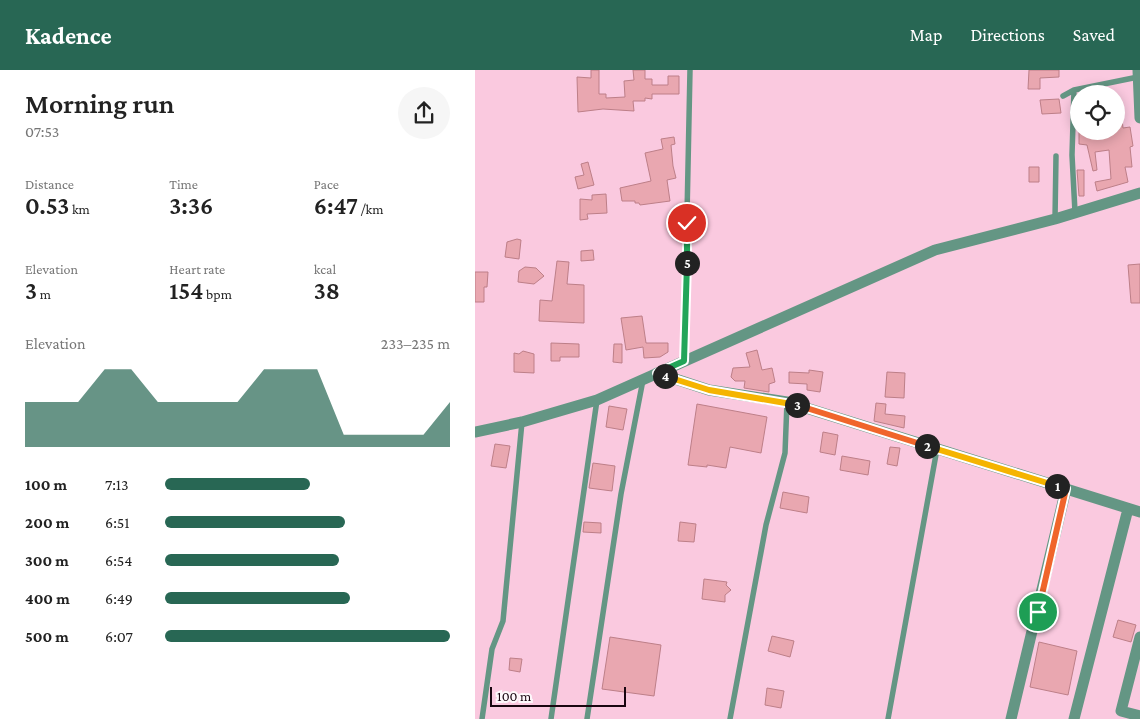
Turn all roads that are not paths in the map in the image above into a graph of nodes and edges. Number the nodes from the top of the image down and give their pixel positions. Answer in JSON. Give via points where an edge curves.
{"nodes":[{"id":1,"x":690,"y":70,"type":"edge"},
{"id":2,"x":1138,"y":73,"type":"edge"},
{"id":3,"x":1092,"y":85,"type":"edge"},
{"id":4,"x":1070,"y":92,"type":"edge"},
{"id":5,"x":1063,"y":96,"type":"dead end"},
{"id":6,"x":1140,"y":118,"type":"edge"},
{"id":7,"x":1073,"y":140,"type":"edge"},
{"id":8,"x":1055,"y":156,"type":"dead end"},
{"id":9,"x":1140,"y":193,"type":"edge"},
{"id":10,"x":1075,"y":212,"type":"junction"},
{"id":11,"x":1055,"y":219,"type":"junction"},
{"id":12,"x":684,"y":361,"type":"junction"},
{"id":13,"x":657,"y":373,"type":"junction"},
{"id":14,"x":643,"y":378,"type":"junction"},
{"id":15,"x":597,"y":400,"type":"junction"},
{"id":16,"x":787,"y":402,"type":"junction"},
{"id":17,"x":522,"y":422,"type":"junction"},
{"id":18,"x":475,"y":432,"type":"edge"},
{"id":19,"x":937,"y":449,"type":"junction"},
{"id":20,"x":1066,"y":489,"type":"junction"},
{"id":21,"x":1128,"y":509,"type":"junction"},
{"id":22,"x":1140,"y":512,"type":"edge"},
{"id":23,"x":1140,"y":637,"type":"edge"},
{"id":24,"x":1140,"y":716,"type":"edge"},
{"id":25,"x":482,"y":719,"type":"edge"},
{"id":26,"x":551,"y":719,"type":"edge"},
{"id":27,"x":587,"y":719,"type":"edge"},
{"id":28,"x":730,"y":719,"type":"edge"},
{"id":29,"x":888,"y":719,"type":"edge"},
{"id":30,"x":1011,"y":719,"type":"edge"},
{"id":31,"x":1074,"y":719,"type":"edge"}],
"edges":[{"from":1,"to":12,"type":"lane"},
{"from":2,"to":3,"type":"lane"},
{"from":2,"to":6,"type":"street"},
{"from":4,"to":5,"type":"lane"},
{"from":7,"to":10,"type":"lane"},
{"from":8,"to":11,"type":"lane"},
{"from":9,"to":10,"type":"street"},
{"from":10,"to":11,"type":"street"},
{"from":11,"to":12,"type":"street","via":[[935,250]]},
{"from":12,"to":13,"type":"street"},
{"from":13,"to":14,"type":"street"},
{"from":13,"to":16,"type":"street","via":[[709,390]]},
{"from":14,"to":15,"type":"street"},
{"from":14,"to":27,"type":"lane","via":[[621,494]]},
{"from":15,"to":17,"type":"street"},
{"from":15,"to":26,"type":"lane"},
{"from":16,"to":19,"type":"street"},
{"from":16,"to":28,"type":"lane","via":[[785,453],[766,525]]},
{"from":17,"to":18,"type":"street"},
{"from":17,"to":25,"type":"lane","via":[[503,621],[492,649]]},
{"from":19,"to":20,"type":"street"},
{"from":19,"to":29,"type":"lane"},
{"from":20,"to":21,"type":"street"},
{"from":20,"to":30,"type":"street"},
{"from":21,"to":22,"type":"street"},
{"from":21,"to":31,"type":"street"},
{"from":23,"to":24,"type":"street","via":[[1121,711]]}]}
